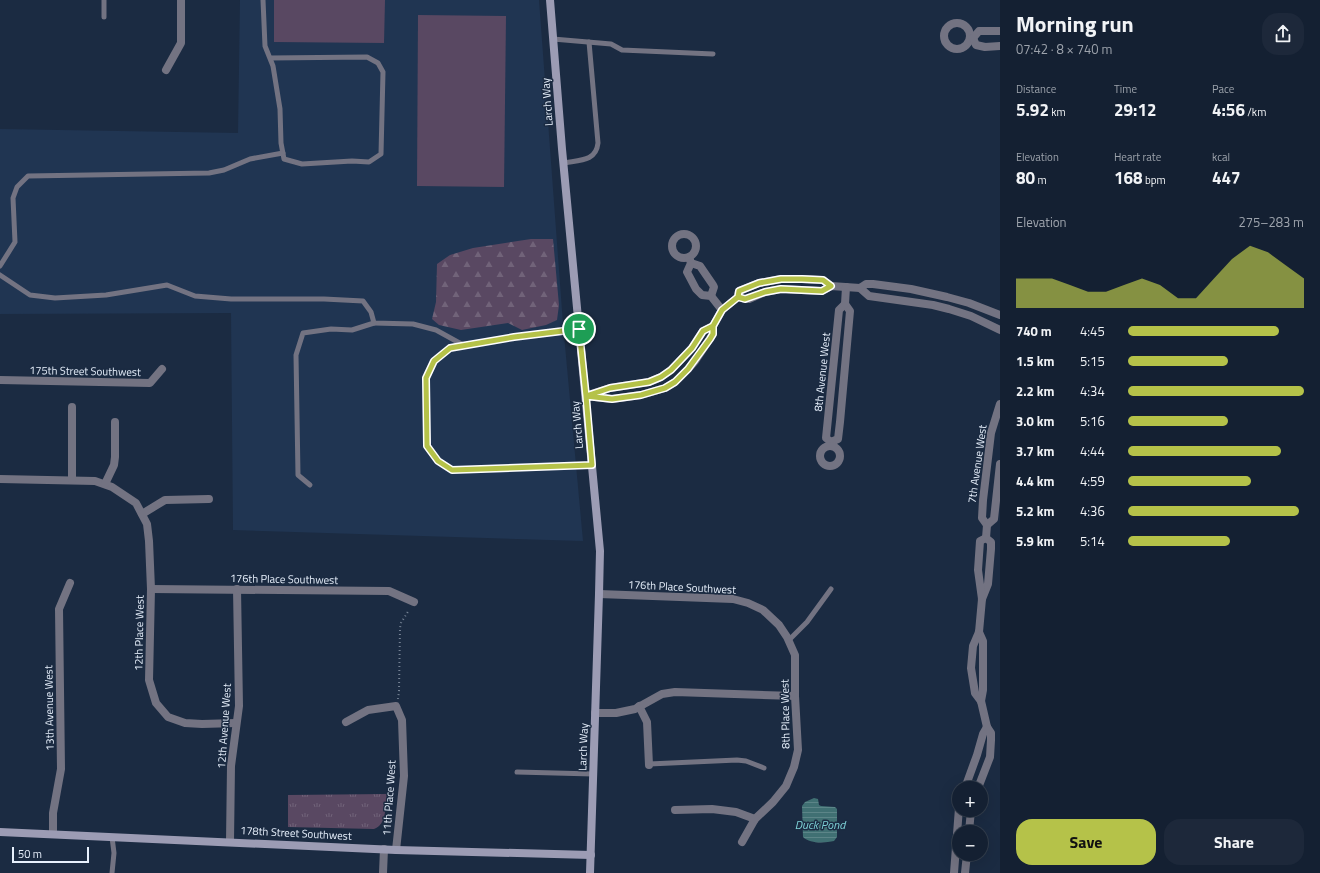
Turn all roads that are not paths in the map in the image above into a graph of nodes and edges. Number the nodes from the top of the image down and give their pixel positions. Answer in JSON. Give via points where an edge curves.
{"nodes":[{"id":1,"x":104,"y":0,"type":"edge"},
{"id":2,"x":181,"y":0,"type":"edge"},
{"id":3,"x":263,"y":0,"type":"edge"},
{"id":4,"x":550,"y":0,"type":"edge"},
{"id":5,"x":104,"y":17,"type":"dead end"},
{"id":6,"x":1000,"y":30,"type":"edge"},
{"id":7,"x":553,"y":38,"type":"junction"},
{"id":8,"x":589,"y":42,"type":"junction"},
{"id":9,"x":1000,"y":46,"type":"edge"},
{"id":10,"x":713,"y":54,"type":"dead end"},
{"id":11,"x":270,"y":58,"type":"junction"},
{"id":12,"x":166,"y":70,"type":"dead end"},
{"id":13,"x":283,"y":153,"type":"junction"},
{"id":14,"x":563,"y":163,"type":"junction"},
{"id":15,"x":0,"y":266,"type":"edge"},
{"id":16,"x":0,"y":275,"type":"edge"},
{"id":17,"x":846,"y":288,"type":"junction"},
{"id":18,"x":860,"y":288,"type":"junction"},
{"id":19,"x":712,"y":296,"type":"junction"},
{"id":20,"x":845,"y":304,"type":"junction"},
{"id":21,"x":722,"y":310,"type":"junction"},
{"id":22,"x":1000,"y":315,"type":"edge"},
{"id":23,"x":374,"y":323,"type":"junction"},
{"id":24,"x":713,"y":326,"type":"junction"},
{"id":25,"x":579,"y":329,"type":"junction"},
{"id":26,"x":1000,"y":330,"type":"edge"},
{"id":27,"x":465,"y":346,"type":"junction"},
{"id":28,"x":162,"y":369,"type":"dead end"},
{"id":29,"x":0,"y":380,"type":"edge"},
{"id":30,"x":586,"y":396,"type":"junction"},
{"id":31,"x":1000,"y":404,"type":"edge"},
{"id":32,"x":72,"y":407,"type":"dead end"},
{"id":33,"x":115,"y":422,"type":"dead end"},
{"id":34,"x":1000,"y":464,"type":"edge"},
{"id":35,"x":592,"y":465,"type":"junction"},
{"id":36,"x":0,"y":480,"type":"edge"},
{"id":37,"x":72,"y":480,"type":"junction"},
{"id":38,"x":105,"y":484,"type":"junction"},
{"id":39,"x":310,"y":485,"type":"dead end"},
{"id":40,"x":209,"y":498,"type":"dead end"},
{"id":41,"x":142,"y":514,"type":"junction"},
{"id":42,"x":987,"y":525,"type":"junction"},
{"id":43,"x":70,"y":582,"type":"dead end"},
{"id":44,"x":151,"y":589,"type":"junction"},
{"id":45,"x":237,"y":589,"type":"junction"},
{"id":46,"x":831,"y":589,"type":"dead end"},
{"id":47,"x":600,"y":594,"type":"junction"},
{"id":48,"x":414,"y":602,"type":"road end"},
{"id":49,"x":779,"y":625,"type":"joint"},
{"id":50,"x":979,"y":632,"type":"junction"},
{"id":51,"x":789,"y":640,"type":"junction"},
{"id":52,"x":795,"y":696,"type":"junction"},
{"id":53,"x":981,"y":702,"type":"junction"},
{"id":54,"x":639,"y":706,"type":"junction"},
{"id":55,"x":595,"y":713,"type":"junction"},
{"id":56,"x":346,"y":722,"type":"dead end"},
{"id":57,"x":236,"y":723,"type":"junction"},
{"id":58,"x":987,"y":727,"type":"junction"},
{"id":59,"x":649,"y":764,"type":"joint"},
{"id":60,"x":764,"y":768,"type":"dead end"},
{"id":61,"x":517,"y":772,"type":"dead end"},
{"id":62,"x":593,"y":774,"type":"junction"},
{"id":63,"x":968,"y":781,"type":"edge"},
{"id":64,"x":981,"y":781,"type":"edge"},
{"id":65,"x":675,"y":810,"type":"dead end"},
{"id":66,"x":958,"y":817,"type":"edge"},
{"id":67,"x":755,"y":819,"type":"junction"},
{"id":68,"x":0,"y":832,"type":"edge"},
{"id":69,"x":53,"y":834,"type":"junction"},
{"id":70,"x":112,"y":836,"type":"junction"},
{"id":71,"x":230,"y":841,"type":"junction"},
{"id":72,"x":742,"y":842,"type":"dead end"},
{"id":73,"x":384,"y":849,"type":"junction"},
{"id":74,"x":396,"y":850,"type":"junction"},
{"id":75,"x":591,"y":855,"type":"junction"},
{"id":76,"x":967,"y":861,"type":"edge"},
{"id":77,"x":112,"y":873,"type":"edge"},
{"id":78,"x":383,"y":873,"type":"edge"},
{"id":79,"x":590,"y":873,"type":"edge"},
{"id":80,"x":954,"y":873,"type":"edge"},
{"id":81,"x":966,"y":873,"type":"edge"}],
"edges":[{"from":1,"to":5,"type":"lane"},
{"from":2,"to":12,"type":"street","via":[[181,44]]},
{"from":3,"to":11,"type":"lane","via":[[264,46]]},
{"from":4,"to":7,"type":"main road","name":"Larch Way"},
{"from":6,"to":9,"type":"street","via":[[979,31],[972,38],[976,45]]},
{"from":7,"to":8,"type":"lane"},
{"from":7,"to":14,"type":"main road","name":"Larch Way"},
{"from":8,"to":10,"type":"lane","via":[[611,44],[622,50]]},
{"from":8,"to":14,"type":"lane","via":[[597,150],[593,156]]},
{"from":11,"to":13,"type":"lane","via":[[280,110],[280,143]]},
{"from":11,"to":13,"type":"lane","via":[[367,57],[378,63],[383,72],[381,154],[369,162],[302,164],[284,159]]},
{"from":13,"to":15,"type":"lane","via":[[250,159],[224,170],[209,173],[28,176],[17,188],[13,198],[15,242]]},
{"from":14,"to":25,"type":"main road","name":"Larch Way"},
{"from":16,"to":23,"type":"lane","via":[[30,295],[55,298],[106,295],[167,285],[195,296],[231,299],[362,301],[371,312]]},
{"from":17,"to":18,"type":"street"},
{"from":17,"to":20,"type":"street","name":"8th Avenue West"},
{"from":17,"to":21,"type":"street","via":[[831,286],[822,291],[781,289],[745,299],[738,297]]},
{"from":18,"to":22,"type":"street","via":[[866,284],[873,284],[911,289],[969,303]]},
{"from":18,"to":26,"type":"street","via":[[869,296],[949,309]]},
{"from":19,"to":19,"type":"street","via":[[713,285],[700,266],[690,260],[687,272],[696,289],[702,295]]},
{"from":19,"to":21,"type":"street"},
{"from":20,"to":20,"type":"street","name":"8th Avenue West","via":[[839,310],[835,346],[826,438],[831,444],[838,439],[840,422],[850,310]]},
{"from":21,"to":24,"type":"street"},
{"from":23,"to":27,"type":"lane","via":[[413,324],[436,330]]},
{"from":23,"to":39,"type":"lane","via":[[352,330],[331,329],[303,333],[296,355],[298,475]]},
{"from":24,"to":30,"type":"street","via":[[703,331],[692,348],[661,377]]},
{"from":24,"to":30,"type":"street","via":[[713,334],[688,369],[665,388],[615,399]]},
{"from":25,"to":27,"type":"lane"},
{"from":25,"to":30,"type":"main road","name":"Larch Way"},
{"from":27,"to":35,"type":"lane","via":[[450,348],[434,361],[426,378],[427,446],[438,461],[452,470]]},
{"from":28,"to":29,"type":"street","name":"175th Street Southwest","via":[[150,383]]},
{"from":30,"to":35,"type":"main road","name":"Larch Way"},
{"from":31,"to":42,"type":"street","name":"7th Avenue West","via":[[991,433],[983,500],[982,518]]},
{"from":32,"to":37,"type":"street"},
{"from":33,"to":38,"type":"street","via":[[114,465]]},
{"from":34,"to":42,"type":"street","name":"7th Avenue West","via":[[994,519]]},
{"from":35,"to":47,"type":"main road","name":"Larch Way","via":[[600,551]]},
{"from":36,"to":37,"type":"street"},
{"from":37,"to":38,"type":"street"},
{"from":38,"to":41,"type":"street","name":"12th Place West","via":[[136,503]]},
{"from":40,"to":41,"type":"street","via":[[165,500]]},
{"from":41,"to":44,"type":"street","name":"12th Place West","via":[[147,524]]},
{"from":42,"to":50,"type":"street","name":"7th Avenue West","via":[[986,538],[991,542],[991,549],[988,584],[982,599]]},
{"from":43,"to":69,"type":"street","name":"13th Avenue West","via":[[59,609],[61,769],[53,813]]},
{"from":44,"to":45,"type":"street","name":"176th Place Southwest"},
{"from":44,"to":57,"type":"street","name":"12th Place West","via":[[149,680],[156,703],[168,717],[185,723]]},
{"from":45,"to":48,"type":"street","name":"176th Place Southwest","via":[[389,591]]},
{"from":45,"to":57,"type":"street","name":"12th Avenue West","via":[[239,706]]},
{"from":46,"to":51,"type":"lane","via":[[807,622]]},
{"from":47,"to":49,"type":"street","name":"176th Place Southwest","via":[[733,599],[763,610]]},
{"from":47,"to":55,"type":"main road","name":"Larch Way"},
{"from":49,"to":51,"type":"street","name":"8th Place West"},
{"from":50,"to":53,"type":"street","name":"7th Avenue West","via":[[983,641]]},
{"from":50,"to":53,"type":"street","name":"7th Avenue West","via":[[973,646],[971,668],[975,693]]},
{"from":51,"to":52,"type":"street","name":"8th Place West","via":[[795,655]]},
{"from":52,"to":54,"type":"street","via":[[675,692],[662,694]]},
{"from":52,"to":67,"type":"street","name":"8th Place West","via":[[798,750],[794,767],[786,786]]},
{"from":53,"to":58,"type":"street","name":"7th Avenue West"},
{"from":54,"to":55,"type":"street","via":[[616,713]]},
{"from":54,"to":59,"type":"street","via":[[647,722]]},
{"from":55,"to":62,"type":"main road","name":"Larch Way"},
{"from":56,"to":74,"type":"street","name":"11th Place West","via":[[368,710],[396,706],[402,720],[404,776]]},
{"from":57,"to":71,"type":"street","name":"12th Avenue West"},
{"from":58,"to":63,"type":"street","via":[[982,734]]},
{"from":58,"to":64,"type":"street","name":"7th Avenue West","via":[[991,733],[990,757]]},
{"from":59,"to":60,"type":"lane","via":[[737,760]]},
{"from":61,"to":62,"type":"lane"},
{"from":62,"to":75,"type":"main road","name":"Larch Way"},
{"from":65,"to":67,"type":"street","via":[[712,809],[736,812]]},
{"from":66,"to":80,"type":"street"},
{"from":67,"to":72,"type":"street","name":"8th Place West"},
{"from":68,"to":69,"type":"main road","name":"178th Street Southwest"},
{"from":69,"to":70,"type":"main road","name":"178th Street Southwest"},
{"from":70,"to":71,"type":"main road","name":"178th Street Southwest"},
{"from":70,"to":77,"type":"lane"},
{"from":71,"to":73,"type":"main road","name":"178th Street Southwest"},
{"from":73,"to":74,"type":"main road","name":"178th Street Southwest"},
{"from":73,"to":78,"type":"street"},
{"from":74,"to":75,"type":"main road","name":"178th Street Southwest"},
{"from":75,"to":79,"type":"main road","name":"Larch Way"},
{"from":76,"to":81,"type":"street"}]}
